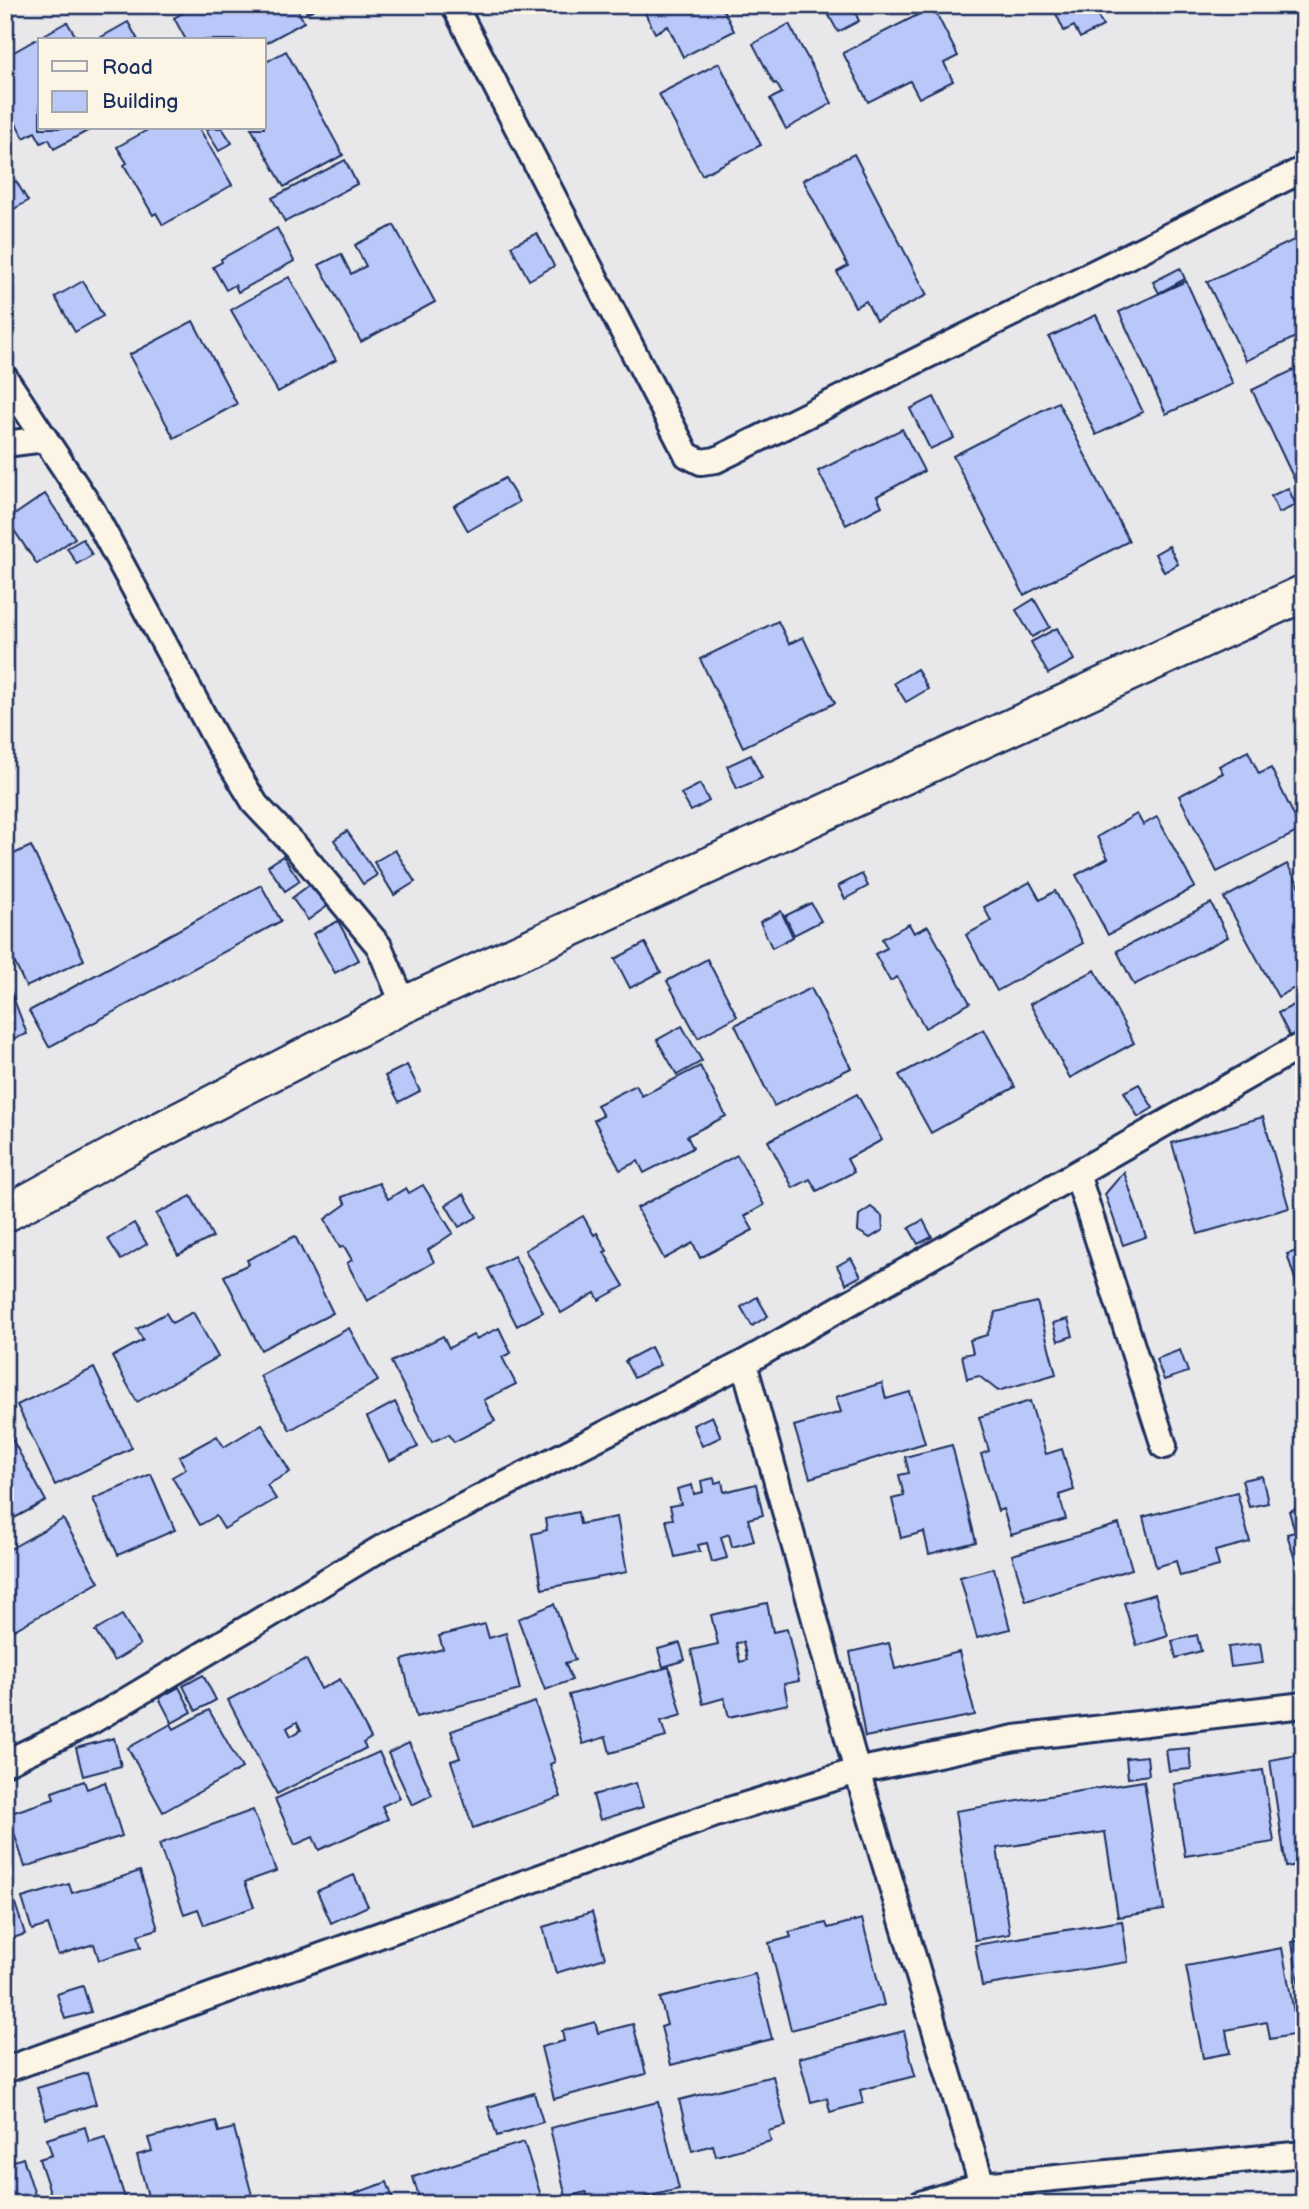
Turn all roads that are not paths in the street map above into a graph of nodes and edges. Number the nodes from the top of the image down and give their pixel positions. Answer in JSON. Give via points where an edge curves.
{"nodes":[{"id":1,"x":454,"y":5,"type":"edge"},
{"id":2,"x":1304,"y":169,"type":"edge"},
{"id":3,"x":5,"y":377,"type":"edge"},
{"id":4,"x":45,"y":439,"type":"junction"},
{"id":5,"x":5,"y":444,"type":"edge"},
{"id":6,"x":1304,"y":593,"type":"edge"},
{"id":7,"x":404,"y":1005,"type":"junction"},
{"id":8,"x":1304,"y":1044,"type":"edge"},
{"id":9,"x":1077,"y":1174,"type":"junction"},
{"id":10,"x":5,"y":1214,"type":"edge"},
{"id":11,"x":744,"y":1363,"type":"junction"},
{"id":12,"x":1164,"y":1446,"type":"dead end"},
{"id":13,"x":1304,"y":1705,"type":"edge"},
{"id":14,"x":5,"y":1763,"type":"edge"},
{"id":15,"x":857,"y":1771,"type":"junction"},
{"id":16,"x":5,"y":2070,"type":"edge"},
{"id":17,"x":1304,"y":2154,"type":"edge"},
{"id":18,"x":982,"y":2185,"type":"junction"},
{"id":19,"x":920,"y":2204,"type":"edge"}],
"edges":[{"from":1,"to":2,"type":"street","via":[[687,455],[701,462],[716,460]]},
{"from":3,"to":4,"type":"street"},
{"from":4,"to":5,"type":"street"},
{"from":4,"to":7,"type":"street","via":[[92,510],[256,805],[379,946]]},
{"from":6,"to":7,"type":"street"},
{"from":7,"to":10,"type":"street"},
{"from":8,"to":9,"type":"street"},
{"from":9,"to":11,"type":"street"},
{"from":9,"to":12,"type":"street"},
{"from":11,"to":14,"type":"street","via":[[383,1547],[92,1721]]},
{"from":11,"to":15,"type":"street"},
{"from":13,"to":15,"type":"street","via":[[1015,1738]]},
{"from":15,"to":16,"type":"street","via":[[716,1814]]},
{"from":15,"to":18,"type":"street"},
{"from":17,"to":18,"type":"street"},
{"from":18,"to":19,"type":"street"}]}
